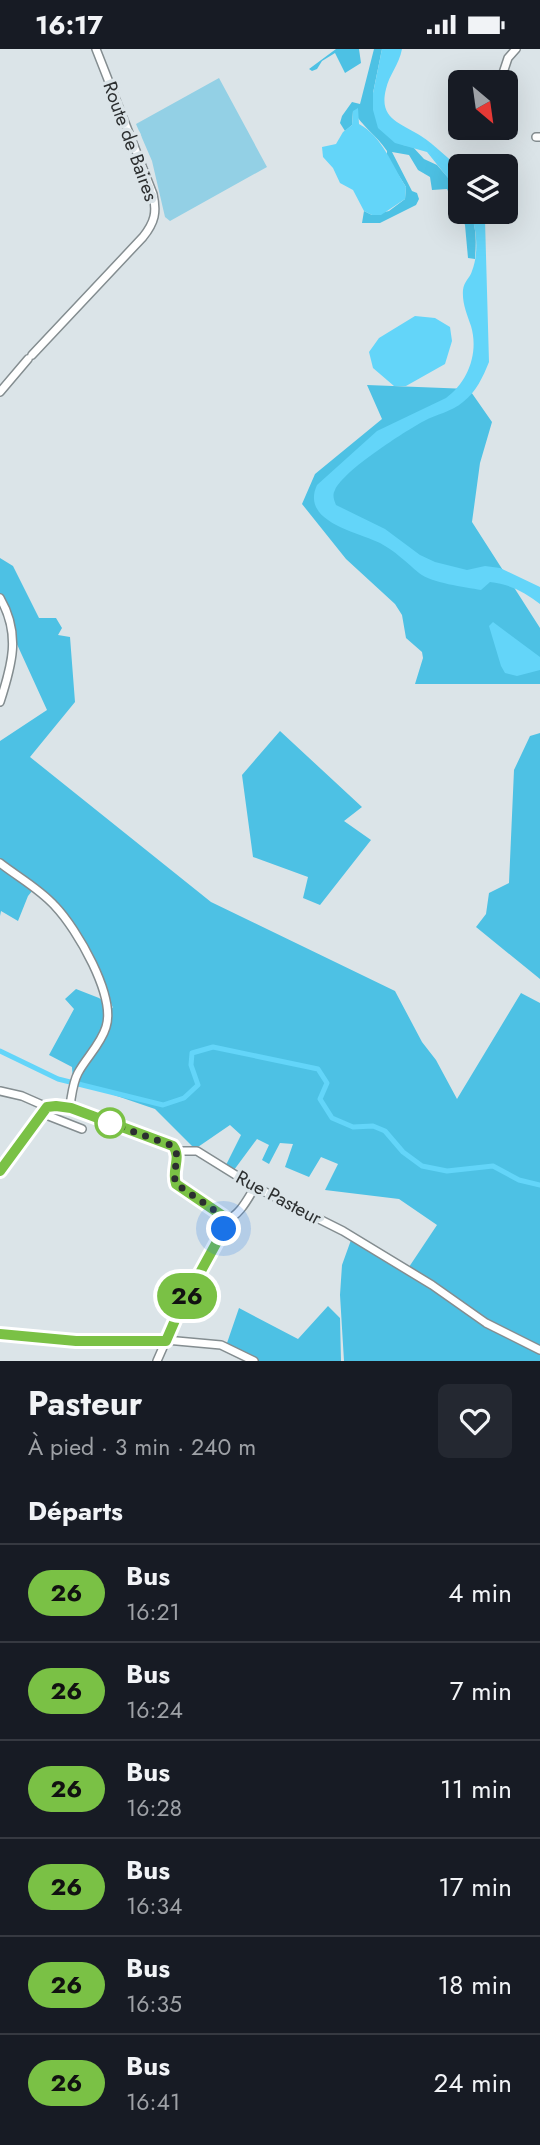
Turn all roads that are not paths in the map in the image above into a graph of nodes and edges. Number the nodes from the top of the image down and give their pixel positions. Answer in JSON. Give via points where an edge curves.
{"nodes":[{"id":1,"x":96,"y":49,"type":"edge"},
{"id":2,"x":516,"y":49,"type":"edge"},
{"id":3,"x":504,"y":70,"type":"edge"},
{"id":4,"x":0,"y":392,"type":"edge"},
{"id":5,"x":0,"y":598,"type":"edge"},
{"id":6,"x":0,"y":702,"type":"edge"},
{"id":7,"x":0,"y":863,"type":"edge"},
{"id":8,"x":0,"y":1091,"type":"edge"},
{"id":9,"x":71,"y":1108,"type":"junction"},
{"id":10,"x":44,"y":1110,"type":"junction"},
{"id":11,"x":82,"y":1129,"type":"dead end"},
{"id":12,"x":176,"y":1150,"type":"junction"},
{"id":13,"x":0,"y":1171,"type":"edge"},
{"id":14,"x":255,"y":1187,"type":"junction"},
{"id":15,"x":225,"y":1221,"type":"junction"},
{"id":16,"x":0,"y":1334,"type":"edge"},
{"id":17,"x":166,"y":1341,"type":"junction"},
{"id":18,"x":540,"y":1350,"type":"edge"},
{"id":19,"x":248,"y":1360,"type":"edge"},
{"id":20,"x":157,"y":1361,"type":"edge"}],
"edges":[{"from":1,"to":4,"type":"street","name":"Route de Baires","via":[[153,194],[155,220]]},
{"from":2,"to":3,"type":"street"},
{"from":5,"to":6,"type":"street","via":[[13,629],[15,648]]},
{"from":7,"to":9,"type":"street","via":[[57,908],[79,937],[104,993],[109,1014],[105,1030],[76,1077]]},
{"from":8,"to":10,"type":"street","name":"Rue Pasteur","via":[[22,1096]]},
{"from":9,"to":10,"type":"street","name":"Rue Pasteur"},
{"from":9,"to":12,"type":"street","name":"Rue Pasteur"},
{"from":10,"to":11,"type":"street"},
{"from":10,"to":13,"type":"street"},
{"from":12,"to":14,"type":"street","name":"Rue Pasteur","via":[[197,1151]]},
{"from":12,"to":15,"type":"street","via":[[176,1184]]},
{"from":14,"to":15,"type":"street","via":[[245,1205]]},
{"from":14,"to":18,"type":"street","name":"Rue Pasteur","via":[[344,1231],[486,1323]]},
{"from":15,"to":17,"type":"street"},
{"from":16,"to":17,"type":"street","via":[[76,1341]]},
{"from":17,"to":19,"type":"street","via":[[221,1345]]},
{"from":17,"to":20,"type":"street"}]}
